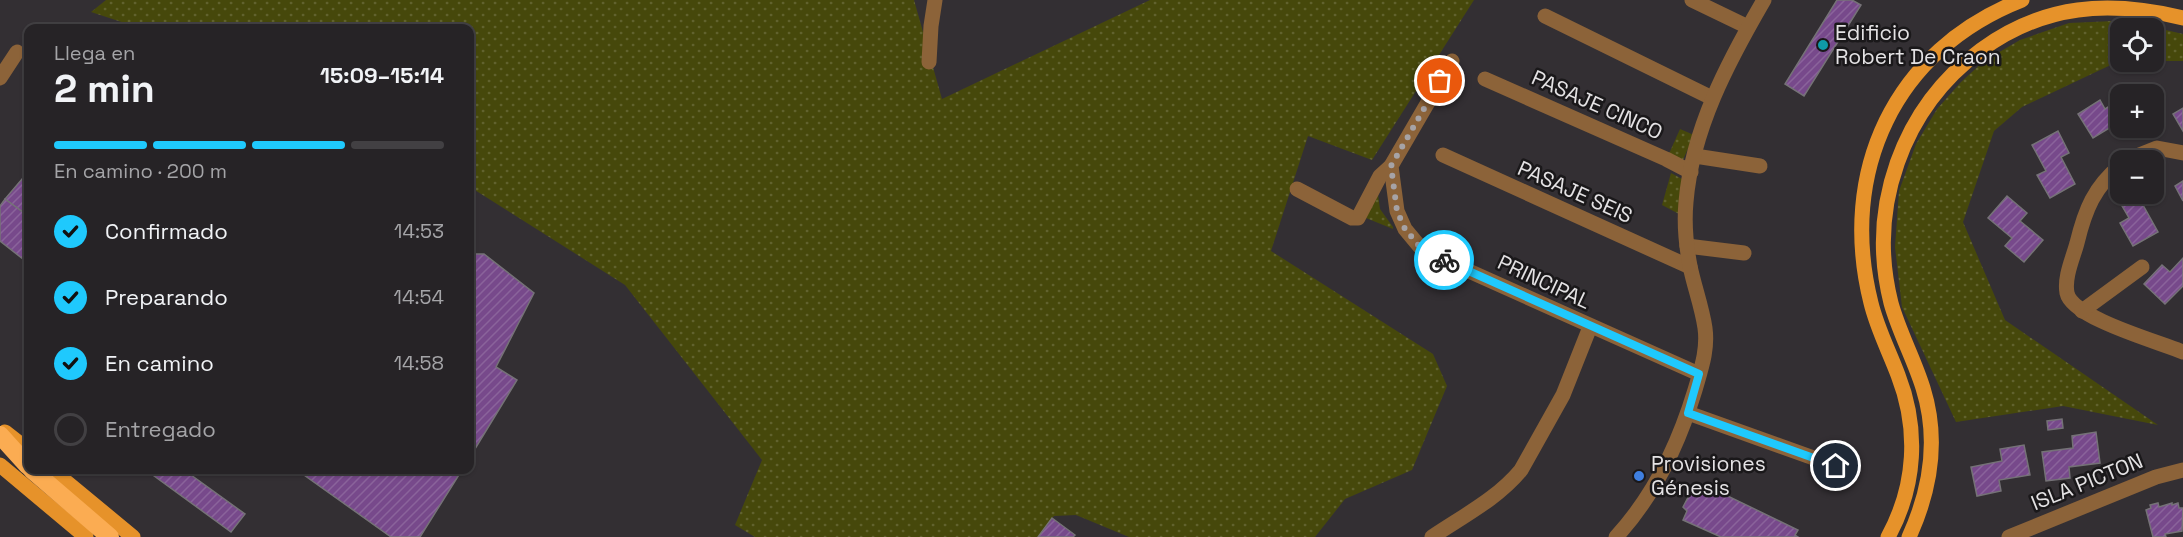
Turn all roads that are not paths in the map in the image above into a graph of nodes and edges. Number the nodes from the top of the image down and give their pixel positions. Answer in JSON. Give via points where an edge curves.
{"nodes":[{"id":1,"x":935,"y":0,"type":"edge"},
{"id":2,"x":1692,"y":0,"type":"edge"},
{"id":3,"x":1764,"y":0,"type":"edge"},
{"id":4,"x":2022,"y":0,"type":"edge"},
{"id":5,"x":1545,"y":16,"type":"dead end"},
{"id":6,"x":2183,"y":18,"type":"edge"},
{"id":7,"x":1748,"y":27,"type":"junction"},
{"id":8,"x":17,"y":52,"type":"dead end"},
{"id":9,"x":929,"y":62,"type":"dead end"},
{"id":10,"x":1452,"y":62,"type":"dead end"},
{"id":11,"x":0,"y":78,"type":"edge"},
{"id":12,"x":1485,"y":79,"type":"dead end"},
{"id":13,"x":1712,"y":98,"type":"junction"},
{"id":14,"x":2152,"y":150,"type":"edge"},
{"id":15,"x":2183,"y":153,"type":"edge"},
{"id":16,"x":1443,"y":155,"type":"dead end"},
{"id":17,"x":1695,"y":156,"type":"junction"},
{"id":18,"x":1391,"y":166,"type":"junction"},
{"id":19,"x":1760,"y":166,"type":"dead end"},
{"id":20,"x":1691,"y":172,"type":"junction"},
{"id":21,"x":2110,"y":174,"type":"edge"},
{"id":22,"x":1297,"y":189,"type":"dead end"},
{"id":23,"x":1687,"y":246,"type":"junction"},
{"id":24,"x":1744,"y":252,"type":"dead end"},
{"id":25,"x":1690,"y":267,"type":"junction"},
{"id":26,"x":2142,"y":267,"type":"dead end"},
{"id":27,"x":2082,"y":311,"type":"junction"},
{"id":28,"x":1590,"y":327,"type":"junction"},
{"id":29,"x":2183,"y":352,"type":"edge"},
{"id":30,"x":1699,"y":374,"type":"junction"},
{"id":31,"x":1688,"y":413,"type":"junction"},
{"id":32,"x":0,"y":429,"type":"edge"},
{"id":33,"x":0,"y":435,"type":"edge"},
{"id":34,"x":24,"y":447,"type":"edge"},
{"id":35,"x":24,"y":462,"type":"edge"},
{"id":36,"x":0,"y":465,"type":"edge"},
{"id":37,"x":1836,"y":466,"type":"dead end"},
{"id":38,"x":2183,"y":470,"type":"edge"},
{"id":39,"x":37,"y":474,"type":"edge"},
{"id":40,"x":57,"y":474,"type":"edge"},
{"id":41,"x":86,"y":537,"type":"edge"},
{"id":42,"x":110,"y":537,"type":"edge"},
{"id":43,"x":133,"y":537,"type":"edge"},
{"id":44,"x":1432,"y":537,"type":"edge"},
{"id":45,"x":1616,"y":537,"type":"edge"},
{"id":46,"x":1888,"y":537,"type":"edge"},
{"id":47,"x":1909,"y":537,"type":"edge"},
{"id":48,"x":2009,"y":537,"type":"edge"}],
"edges":[{"from":1,"to":9,"type":"street"},
{"from":2,"to":7,"type":"street"},
{"from":3,"to":7,"type":"street"},
{"from":4,"to":46,"type":"main road","via":[[1963,31],[1927,62],[1894,108],[1871,159],[1861,215],[1864,271],[1871,304],[1908,406],[1912,439],[1907,489]]},
{"from":5,"to":13,"type":"street"},
{"from":6,"to":47,"type":"main road","via":[[2130,7],[2088,7],[2025,25],[1970,58],[1939,88],[1915,123],[1890,182],[1883,246],[1891,302],[1923,387],[1932,430],[1928,484]]},
{"from":7,"to":13,"type":"street"},
{"from":8,"to":11,"type":"street"},
{"from":10,"to":18,"type":"street"},
{"from":12,"to":20,"type":"street","name":"PASAJE CINCO"},
{"from":13,"to":17,"type":"street"},
{"from":14,"to":15,"type":"street"},
{"from":16,"to":25,"type":"street","name":"PASAJE SEIS"},
{"from":17,"to":19,"type":"street"},
{"from":17,"to":20,"type":"street"},
{"from":18,"to":22,"type":"street","via":[[1380,176],[1358,218]]},
{"from":18,"to":28,"type":"street","name":"PRINCIPAL","via":[[1397,211],[1420,247]]},
{"from":20,"to":23,"type":"street","via":[[1686,203]]},
{"from":21,"to":27,"type":"street","via":[[2097,189],[2081,228],[2067,282],[2073,304]]},
{"from":23,"to":24,"type":"street"},
{"from":23,"to":25,"type":"street"},
{"from":25,"to":30,"type":"street","via":[[1705,326],[1705,351]]},
{"from":26,"to":27,"type":"street"},
{"from":27,"to":29,"type":"street"},
{"from":28,"to":30,"type":"street","name":"PRINCIPAL"},
{"from":28,"to":44,"type":"street","via":[[1563,395],[1521,470],[1489,500]]},
{"from":30,"to":31,"type":"street"},
{"from":31,"to":37,"type":"street"},
{"from":31,"to":45,"type":"street","via":[[1652,490]]},
{"from":32,"to":34,"type":"main road"},
{"from":33,"to":35,"type":"highway"},
{"from":36,"to":41,"type":"main road"},
{"from":38,"to":48,"type":"street","name":"ISLA PICTON","via":[[2146,481]]},
{"from":39,"to":42,"type":"highway"},
{"from":40,"to":43,"type":"main road"}]}
